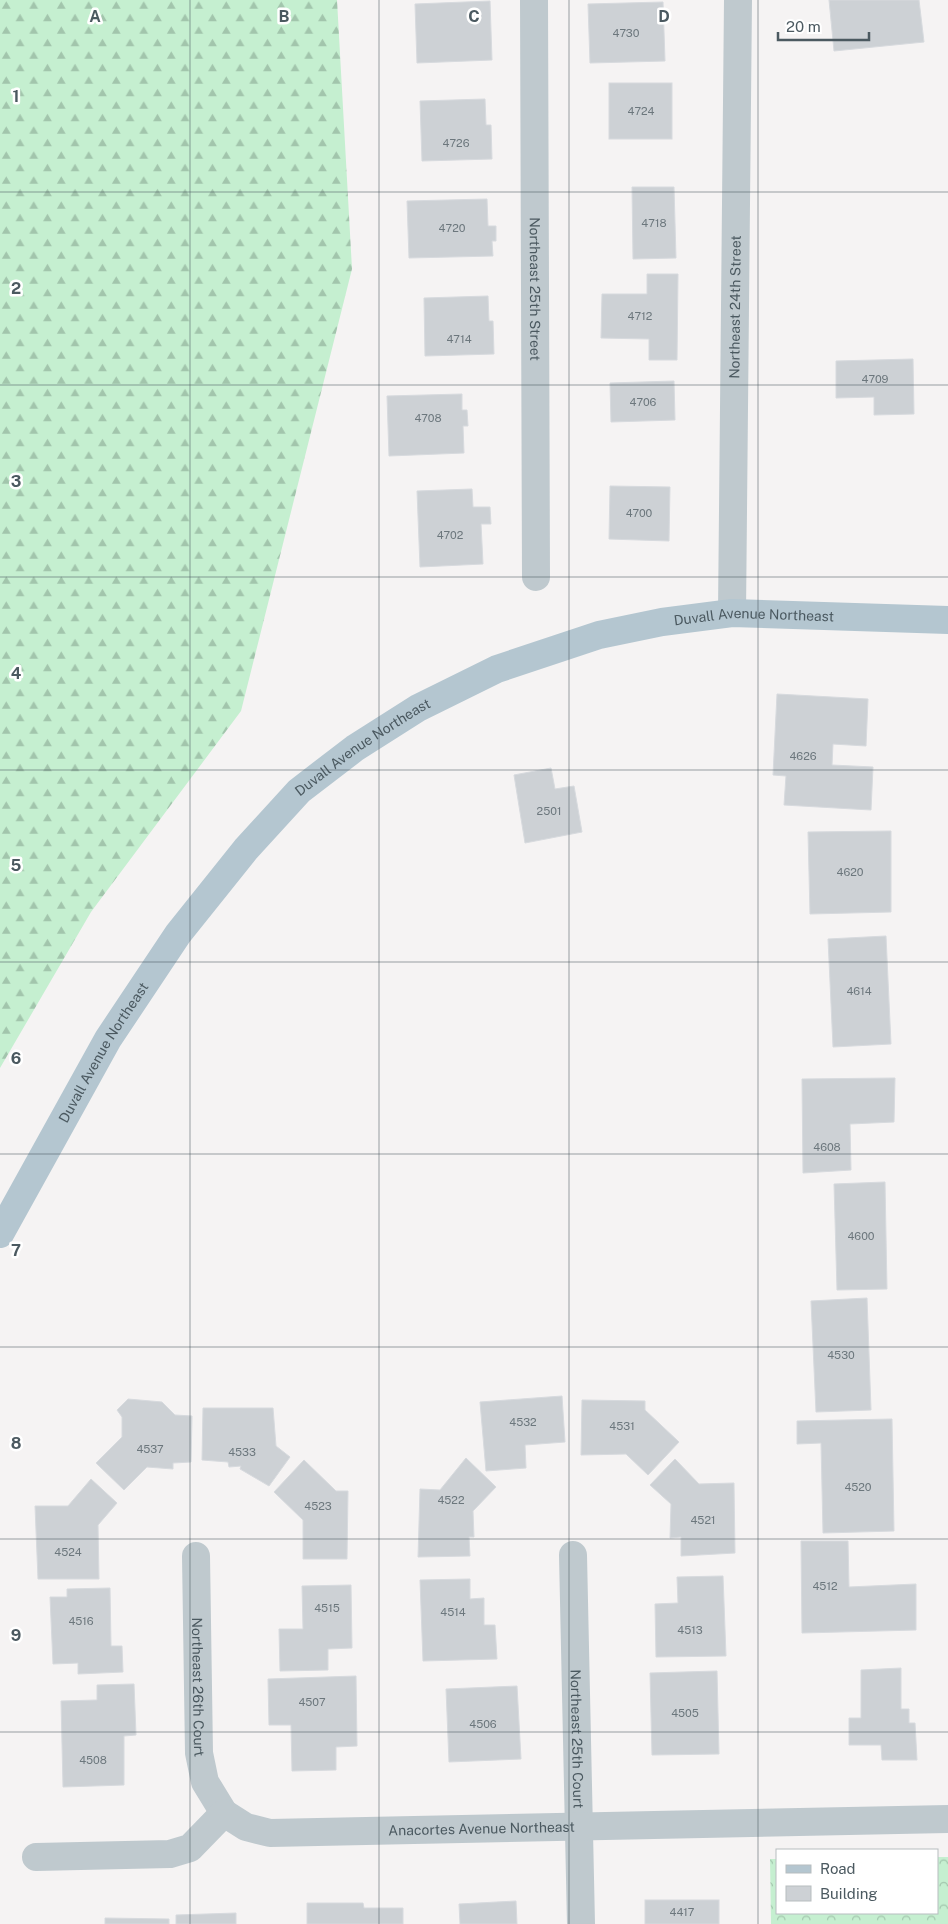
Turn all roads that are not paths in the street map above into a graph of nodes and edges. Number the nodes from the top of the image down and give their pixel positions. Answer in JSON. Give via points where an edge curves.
{"nodes":[{"id":1,"x":534,"y":0,"type":"edge"},
{"id":2,"x":738,"y":0,"type":"edge"},
{"id":3,"x":536,"y":577,"type":"dead end"},
{"id":4,"x":732,"y":613,"type":"junction"},
{"id":5,"x":948,"y":620,"type":"edge"},
{"id":6,"x":0,"y":1234,"type":"edge"},
{"id":7,"x":573,"y":1555,"type":"dead end"},
{"id":8,"x":196,"y":1556,"type":"dead end"},
{"id":9,"x":224,"y":1813,"type":"junction"},
{"id":10,"x":948,"y":1820,"type":"edge"},
{"id":11,"x":579,"y":1828,"type":"junction"},
{"id":12,"x":36,"y":1857,"type":"dead end"},
{"id":13,"x":581,"y":1924,"type":"edge"}],
"edges":[{"from":1,"to":3,"type":"street","name":"Northeast 25th Street"},
{"from":2,"to":4,"type":"street","name":"Northeast 24th Street"},
{"from":4,"to":5,"type":"main road","name":"Duvall Avenue Northeast"},
{"from":4,"to":6,"type":"main road","name":"Duvall Avenue Northeast","via":[[599,634],[497,669],[418,708],[355,748],[299,791],[246,849],[178,934],[108,1039]]},
{"from":7,"to":11,"type":"street","name":"Northeast 25th Court"},
{"from":8,"to":9,"type":"street","name":"Northeast 26th Court","via":[[199,1753],[206,1782]]},
{"from":9,"to":11,"type":"street","name":"Anacortes Avenue Northeast","via":[[246,1827],[270,1833]]},
{"from":9,"to":12,"type":"street","via":[[190,1848],[170,1854]]},
{"from":10,"to":11,"type":"street","name":"Anacortes Avenue Northeast"},
{"from":11,"to":13,"type":"street","name":"Northeast 25th Court"}]}
